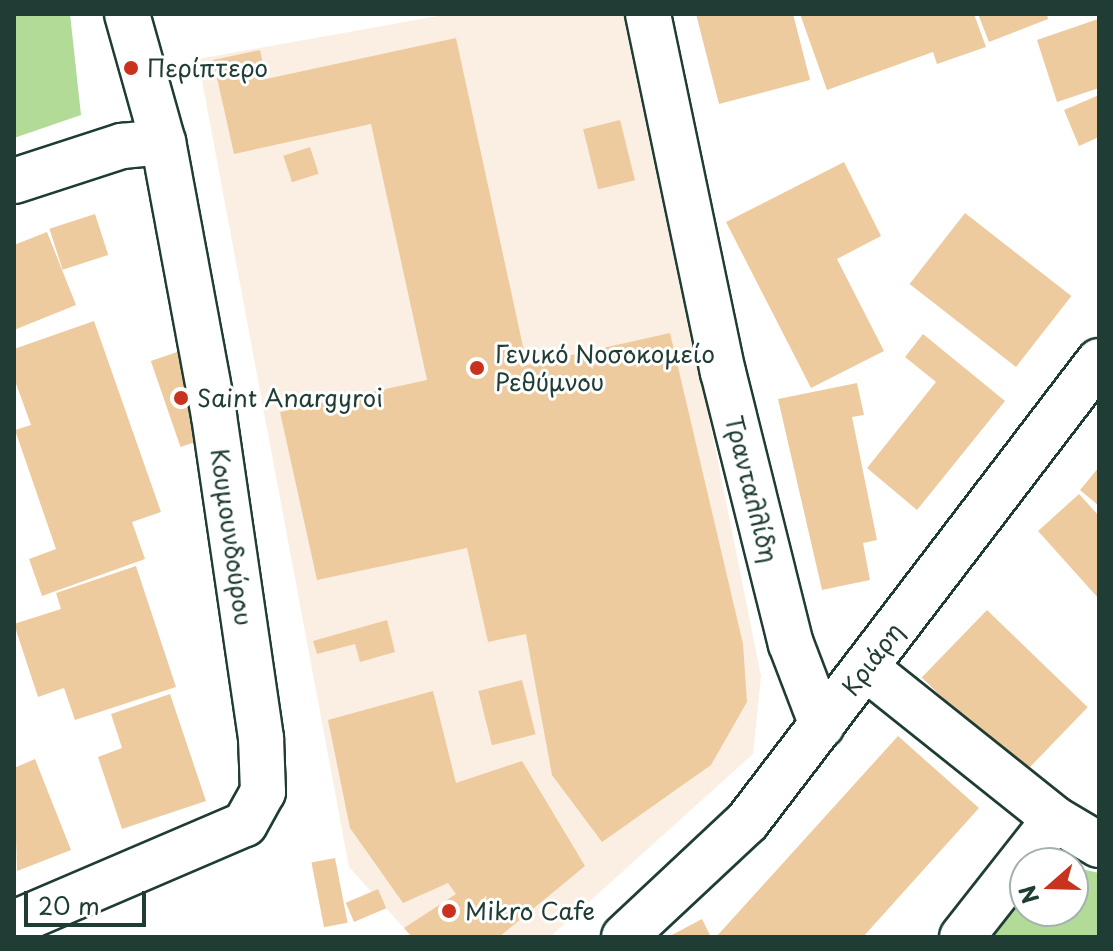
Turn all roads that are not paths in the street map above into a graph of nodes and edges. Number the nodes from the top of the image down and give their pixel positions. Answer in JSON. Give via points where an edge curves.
{"nodes":[{"id":1,"x":127,"y":14,"type":"edge"},
{"id":2,"x":648,"y":14,"type":"edge"},
{"id":3,"x":163,"y":142,"type":"junction"},
{"id":4,"x":14,"y":181,"type":"edge"},
{"id":5,"x":1099,"y":361,"type":"edge"},
{"id":6,"x":866,"y":668,"type":"junction"},
{"id":7,"x":822,"y":725,"type":"junction"},
{"id":8,"x":1055,"y":819,"type":"junction"},
{"id":9,"x":1099,"y":845,"type":"edge"},
{"id":10,"x":14,"y":923,"type":"edge"},
{"id":11,"x":624,"y":937,"type":"edge"},
{"id":12,"x":962,"y":937,"type":"edge"}],
"edges":[{"from":1,"to":3,"type":"street","name":"Κουμουνδούρου"},
{"from":2,"to":7,"type":"street","name":"Τρανταλλίδη","via":[[726,387],[791,644]]},
{"from":3,"to":4,"type":"street","via":[[122,146]]},
{"from":3,"to":10,"type":"street","name":"Κουμουνδούρου","via":[[214,416],[261,738],[263,792],[245,824]]},
{"from":5,"to":6,"type":"street","name":"Κριάρη"},
{"from":6,"to":7,"type":"street","name":"Κριάρη"},
{"from":6,"to":8,"type":"street"},
{"from":7,"to":11,"type":"street","name":"Κριάρη","via":[[727,845]]},
{"from":8,"to":9,"type":"street"},
{"from":8,"to":12,"type":"street"}]}
